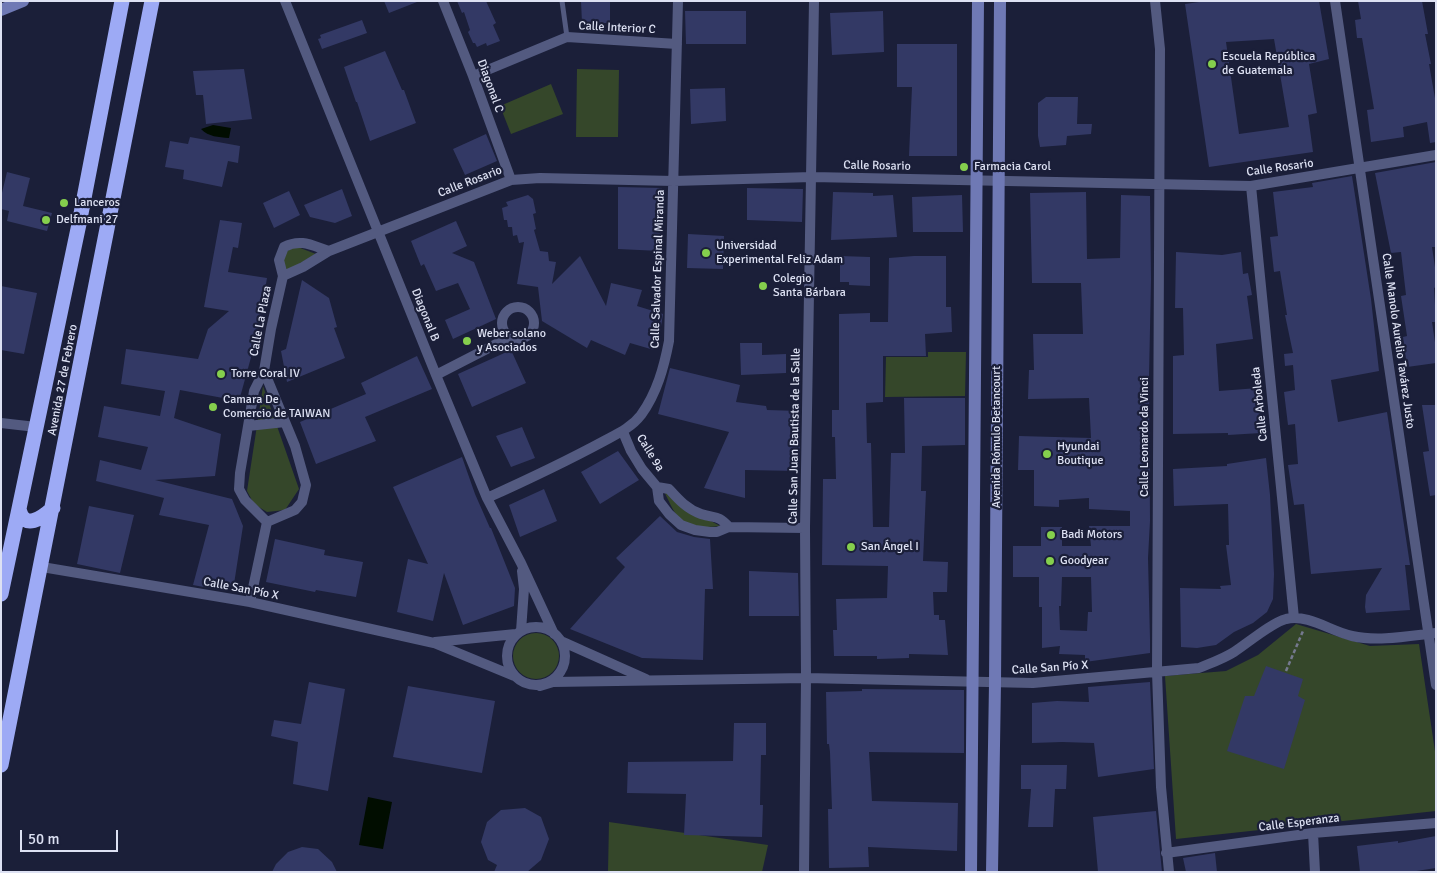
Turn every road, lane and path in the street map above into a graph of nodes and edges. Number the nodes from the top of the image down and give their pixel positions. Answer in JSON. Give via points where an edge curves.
{"nodes":[{"id":1,"x":23,"y":1,"type":"edge"},
{"id":2,"x":122,"y":1,"type":"edge"},
{"id":3,"x":152,"y":1,"type":"edge"},
{"id":4,"x":286,"y":1,"type":"edge"},
{"id":5,"x":443,"y":1,"type":"edge"},
{"id":6,"x":562,"y":1,"type":"edge"},
{"id":7,"x":678,"y":1,"type":"edge"},
{"id":8,"x":814,"y":1,"type":"edge"},
{"id":9,"x":978,"y":1,"type":"edge"},
{"id":10,"x":1000,"y":1,"type":"edge"},
{"id":11,"x":1156,"y":1,"type":"edge"},
{"id":12,"x":1335,"y":1,"type":"edge"},
{"id":13,"x":1,"y":10,"type":"edge"},
{"id":14,"x":567,"y":37,"type":"junction"},
{"id":15,"x":677,"y":44,"type":"junction"},
{"id":16,"x":473,"y":76,"type":"junction"},
{"id":17,"x":1436,"y":155,"type":"edge"},
{"id":18,"x":1360,"y":168,"type":"junction"},
{"id":19,"x":812,"y":177,"type":"junction"},
{"id":20,"x":511,"y":180,"type":"junction"},
{"id":21,"x":977,"y":180,"type":"junction"},
{"id":22,"x":674,"y":181,"type":"junction"},
{"id":23,"x":998,"y":181,"type":"junction"},
{"id":24,"x":1159,"y":184,"type":"junction"},
{"id":25,"x":1252,"y":186,"type":"junction"},
{"id":26,"x":378,"y":231,"type":"junction"},
{"id":27,"x":329,"y":251,"type":"junction"},
{"id":28,"x":282,"y":276,"type":"junction"},
{"id":29,"x":510,"y":337,"type":"dead end"},
{"id":30,"x":264,"y":371,"type":"junction"},
{"id":31,"x":436,"y":375,"type":"junction"},
{"id":32,"x":285,"y":422,"type":"junction"},
{"id":33,"x":1,"y":423,"type":"edge"},
{"id":34,"x":248,"y":426,"type":"junction"},
{"id":35,"x":36,"y":427,"type":"junction"},
{"id":36,"x":622,"y":432,"type":"junction"},
{"id":37,"x":657,"y":487,"type":"junction"},
{"id":38,"x":487,"y":498,"type":"junction"},
{"id":39,"x":53,"y":508,"type":"junction"},
{"id":40,"x":19,"y":509,"type":"junction"},
{"id":41,"x":267,"y":522,"type":"junction"},
{"id":42,"x":729,"y":527,"type":"junction"},
{"id":43,"x":805,"y":528,"type":"junction"},
{"id":44,"x":521,"y":563,"type":"junction"},
{"id":45,"x":42,"y":567,"type":"junction"},
{"id":46,"x":3,"y":578,"type":"edge"},
{"id":47,"x":1,"y":594,"type":"edge"},
{"id":48,"x":250,"y":602,"type":"junction"},
{"id":49,"x":1294,"y":618,"type":"junction"},
{"id":50,"x":1308,"y":620,"type":"junction"},
{"id":51,"x":519,"y":632,"type":"junction"},
{"id":52,"x":1432,"y":633,"type":"edge"},
{"id":53,"x":557,"y":637,"type":"junction"},
{"id":54,"x":434,"y":643,"type":"junction"},
{"id":55,"x":1286,"y":671,"type":"dead end"},
{"id":56,"x":1157,"y":672,"type":"junction"},
{"id":57,"x":514,"y":676,"type":"junction"},
{"id":58,"x":806,"y":678,"type":"junction"},
{"id":59,"x":650,"y":681,"type":"junction"},
{"id":60,"x":972,"y":683,"type":"junction"},
{"id":61,"x":995,"y":684,"type":"junction"},
{"id":62,"x":1436,"y":685,"type":"edge"},
{"id":63,"x":540,"y":686,"type":"junction"},
{"id":64,"x":1,"y":765,"type":"edge"},
{"id":65,"x":1436,"y":823,"type":"edge"},
{"id":66,"x":1313,"y":833,"type":"junction"},
{"id":67,"x":1166,"y":853,"type":"junction"},
{"id":68,"x":804,"y":872,"type":"edge"},
{"id":69,"x":970,"y":872,"type":"edge"},
{"id":70,"x":992,"y":872,"type":"edge"},
{"id":71,"x":1169,"y":872,"type":"edge"},
{"id":72,"x":1315,"y":872,"type":"edge"}],
"edges":[{"from":1,"to":13,"type":"main road"},
{"from":2,"to":35,"type":"highway","name":"Avenida 27 de Febrero"},
{"from":3,"to":39,"type":"highway","name":"Avenida 27 de Febrero"},
{"from":4,"to":26,"type":"street","name":"Diagonal B"},
{"from":5,"to":16,"type":"street","name":"Diagonal C"},
{"from":6,"to":14,"type":"lane"},
{"from":7,"to":15,"type":"street","name":"Calle Salvador Espinal Miranda"},
{"from":8,"to":19,"type":"street","name":"Calle San Juan Bautista de la Salle"},
{"from":9,"to":21,"type":"main road","name":"Avenida Rómulo Betancourt"},
{"from":10,"to":23,"type":"main road","name":"Avenida Rómulo Betancourt"},
{"from":11,"to":24,"type":"street","name":"Calle Leonardo da Vinci","via":[[1160,49]]},
{"from":12,"to":18,"type":"street","name":"Calle Manolo Aurelio Tavárez Justo"},
{"from":14,"to":15,"type":"street","name":"Calle Interior C"},
{"from":14,"to":16,"type":"street","name":"Calle Interior C"},
{"from":15,"to":22,"type":"street","name":"Calle Salvador Espinal Miranda"},
{"from":16,"to":20,"type":"street","name":"Diagonal C"},
{"from":17,"to":18,"type":"street","name":"Calle Rosario"},
{"from":18,"to":25,"type":"street","name":"Calle Rosario"},
{"from":18,"to":52,"type":"street","name":"Calle Manolo Aurelio Tavárez Justo"},
{"from":19,"to":21,"type":"street","name":"Calle Rosario"},
{"from":19,"to":22,"type":"street","name":"Calle Rosario"},
{"from":19,"to":43,"type":"street","name":"Calle San Juan Bautista de la Salle"},
{"from":20,"to":22,"type":"street","name":"Calle Rosario"},
{"from":20,"to":26,"type":"street","name":"Calle Rosario"},
{"from":21,"to":23,"type":"street","name":"Calle Rosario"},
{"from":21,"to":60,"type":"main road","name":"Avenida Rómulo Betancourt"},
{"from":22,"to":36,"type":"street","name":"Calle Salvador Espinal Miranda","via":[[669,341],[663,370],[641,416]]},
{"from":23,"to":24,"type":"street","name":"Calle Rosario"},
{"from":23,"to":61,"type":"main road","name":"Avenida Rómulo Betancourt"},
{"from":24,"to":25,"type":"street","name":"Calle Rosario"},
{"from":24,"to":56,"type":"street","name":"Calle Leonardo da Vinci"},
{"from":25,"to":49,"type":"street","name":"Calle Arboleda"},
{"from":26,"to":27,"type":"street","name":"Calle Rosario"},
{"from":26,"to":31,"type":"street","name":"Diagonal B"},
{"from":27,"to":28,"type":"street","name":"Calle La Plaza"},
{"from":27,"to":28,"type":"street","name":"Calle La Plaza","via":[[304,243],[289,244],[284,247],[279,260]]},
{"from":28,"to":30,"type":"street","name":"Calle La Plaza"},
{"from":29,"to":31,"type":"street"},
{"from":30,"to":32,"type":"street","name":"Calle La Plaza"},
{"from":30,"to":34,"type":"street","name":"Calle La Plaza","via":[[254,391]]},
{"from":31,"to":38,"type":"street","name":"Diagonal B"},
{"from":32,"to":34,"type":"street"},
{"from":32,"to":41,"type":"street","name":"Calle La Plaza","via":[[306,485],[302,502],[295,510]]},
{"from":33,"to":35,"type":"street"},
{"from":34,"to":41,"type":"street","name":"Calle La Plaza","via":[[240,489],[245,500]]},
{"from":35,"to":40,"type":"highway","name":"Avenida 27 de Febrero"},
{"from":36,"to":37,"type":"street","name":"Calle 9a","via":[[642,469]]},
{"from":36,"to":38,"type":"street","name":"Calle Salvador Espinal Miranda"},
{"from":37,"to":42,"type":"street","name":"Calle 9a","via":[[669,489],[691,509],[720,518]]},
{"from":37,"to":42,"type":"street","name":"Calle 9a","via":[[659,501],[681,525],[710,532]]},
{"from":38,"to":44,"type":"street","name":"Diagonal B"},
{"from":39,"to":40,"type":"highway","via":[[45,516],[31,521],[20,515]]},
{"from":39,"to":45,"type":"highway","name":"Avenida 27 de Febrero"},
{"from":40,"to":46,"type":"highway","name":"Avenida 27 de Febrero"},
{"from":41,"to":48,"type":"street"},
{"from":42,"to":43,"type":"street","name":"Calle 9a"},
{"from":43,"to":58,"type":"street","name":"Calle San Juan Bautista de la Salle"},
{"from":44,"to":51,"type":"street","via":[[524,589]]},
{"from":44,"to":53,"type":"street","name":"Diagonal B"},
{"from":45,"to":48,"type":"street","name":"Calle San Pío X"},
{"from":45,"to":64,"type":"highway","name":"Avenida 27 de Febrero"},
{"from":46,"to":47,"type":"highway","name":"Avenida 27 de Febrero"},
{"from":48,"to":54,"type":"street","name":"Calle San Pío X"},
{"from":49,"to":50,"type":"street","name":"Calle San Pío X"},
{"from":49,"to":56,"type":"street","name":"Calle San Pío X","via":[[1280,621],[1219,660],[1199,668]]},
{"from":50,"to":52,"type":"street","name":"Calle San Pío X","via":[[1351,636],[1366,638]]},
{"from":50,"to":55,"type":"path"},
{"from":51,"to":53,"type":"street","via":[[536,627]]},
{"from":51,"to":54,"type":"street","name":"Calle San Pío X"},
{"from":51,"to":57,"type":"street","via":[[511,640],[507,659]]},
{"from":52,"to":62,"type":"street","name":"Calle Manolo Aurelio Tavárez Justo"},
{"from":53,"to":59,"type":"street","name":"Calle San Pío X"},
{"from":53,"to":63,"type":"street","via":[[564,650],[563,669],[549,683]]},
{"from":54,"to":57,"type":"street","name":"Calle San Pío X"},
{"from":56,"to":61,"type":"street","name":"Calle San Pío X"},
{"from":56,"to":67,"type":"street","name":"Calle Leonardo da Vinci"},
{"from":57,"to":63,"type":"street","via":[[522,682]]},
{"from":58,"to":59,"type":"street","name":"Calle San Pío X"},
{"from":58,"to":60,"type":"street","name":"Calle San Pío X"},
{"from":58,"to":68,"type":"street","name":"Calle San Juan Bautista de la Salle"},
{"from":59,"to":63,"type":"street","name":"Calle San Pío X","via":[[553,682]]},
{"from":60,"to":61,"type":"street","name":"Calle San Pío X"},
{"from":60,"to":69,"type":"main road","name":"Avenida Rómulo Betancourt"},
{"from":61,"to":70,"type":"main road","name":"Avenida Rómulo Betancourt"},
{"from":65,"to":66,"type":"street","name":"Calle Esperanza"},
{"from":66,"to":67,"type":"street","name":"Calle Esperanza"},
{"from":66,"to":72,"type":"street"},
{"from":67,"to":71,"type":"street","name":"Calle Leonardo da Vinci"}]}
